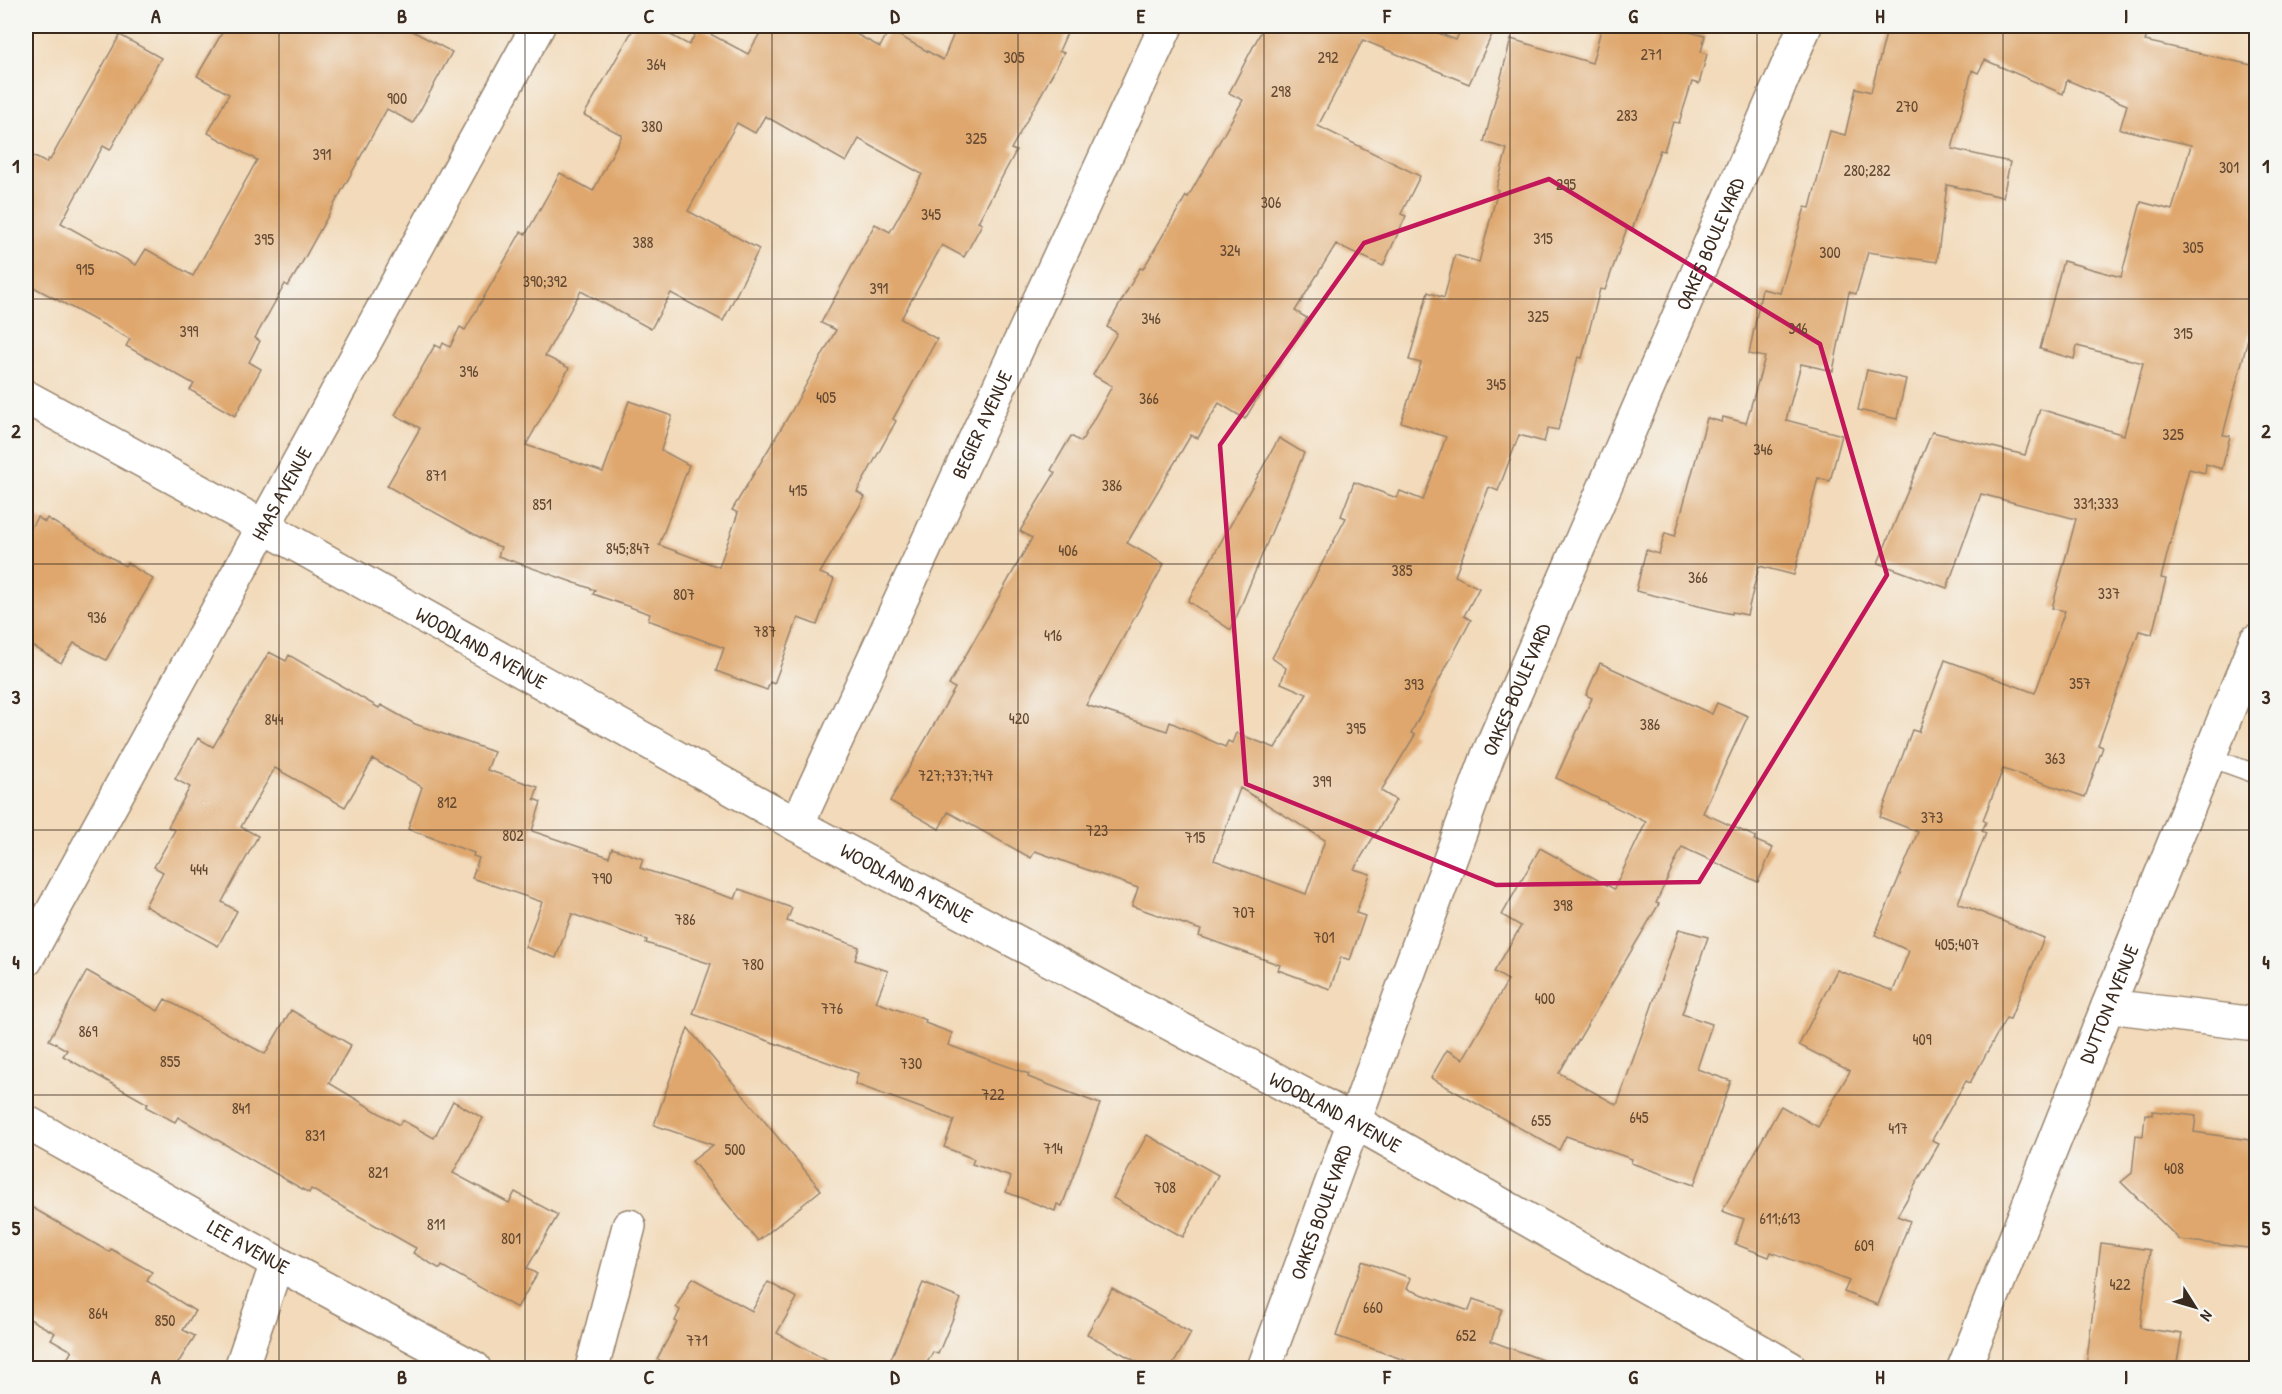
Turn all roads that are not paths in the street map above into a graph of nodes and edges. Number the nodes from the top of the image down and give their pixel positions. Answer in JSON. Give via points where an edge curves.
{"nodes":[{"id":1,"x":538,"y":26,"type":"edge"},
{"id":2,"x":1166,"y":26,"type":"edge"},
{"id":3,"x":1805,"y":26,"type":"edge"},
{"id":4,"x":26,"y":396,"type":"edge"},
{"id":5,"x":264,"y":526,"type":"junction"},
{"id":6,"x":2256,"y":641,"type":"edge"},
{"id":7,"x":2209,"y":757,"type":"junction"},
{"id":8,"x":2256,"y":774,"type":"edge"},
{"id":9,"x":797,"y":825,"type":"junction"},
{"id":10,"x":26,"y":960,"type":"edge"},
{"id":11,"x":2108,"y":1006,"type":"junction"},
{"id":12,"x":2256,"y":1024,"type":"edge"},
{"id":13,"x":26,"y":1122,"type":"edge"},
{"id":14,"x":1355,"y":1122,"type":"junction"},
{"id":15,"x":629,"y":1226,"type":"dead end"},
{"id":16,"x":277,"y":1263,"type":"junction"},
{"id":17,"x":241,"y":1368,"type":"edge"},
{"id":18,"x":474,"y":1368,"type":"edge"},
{"id":19,"x":592,"y":1368,"type":"edge"},
{"id":20,"x":1264,"y":1368,"type":"edge"},
{"id":21,"x":1790,"y":1368,"type":"edge"},
{"id":22,"x":1964,"y":1368,"type":"edge"}],
"edges":[{"from":1,"to":5,"type":"street","name":"HAAS AVENUE"},
{"from":2,"to":9,"type":"street","name":"BEGIER AVENUE"},
{"from":3,"to":14,"type":"street","name":"OAKES BOULEVARD","via":[[1489,753]]},
{"from":4,"to":5,"type":"street","name":"WOODLAND AVENUE"},
{"from":5,"to":9,"type":"street","name":"WOODLAND AVENUE"},
{"from":5,"to":10,"type":"street","name":"HAAS AVENUE"},
{"from":6,"to":7,"type":"street","name":"DUTTON AVENUE"},
{"from":7,"to":8,"type":"lane"},
{"from":7,"to":11,"type":"street","name":"DUTTON AVENUE"},
{"from":9,"to":14,"type":"street","name":"WOODLAND AVENUE"},
{"from":11,"to":12,"type":"street"},
{"from":11,"to":22,"type":"street","name":"DUTTON AVENUE"},
{"from":13,"to":16,"type":"street","name":"LEE AVENUE"},
{"from":14,"to":20,"type":"street","name":"OAKES BOULEVARD"},
{"from":14,"to":21,"type":"street","name":"WOODLAND AVENUE"},
{"from":15,"to":19,"type":"street"},
{"from":16,"to":17,"type":"street"},
{"from":16,"to":18,"type":"street","name":"LEE AVENUE"}]}
